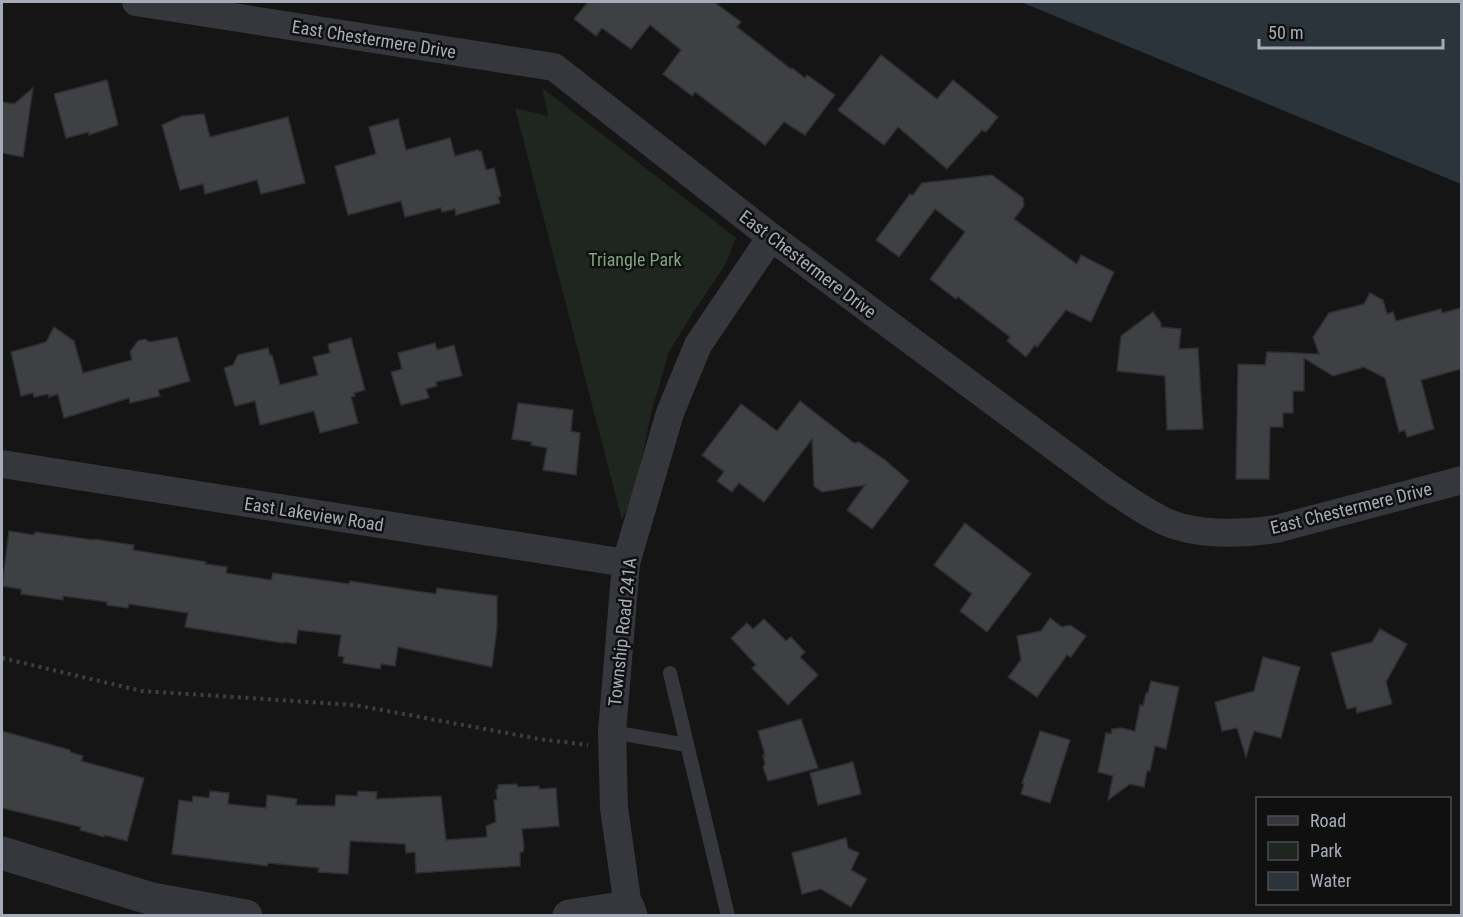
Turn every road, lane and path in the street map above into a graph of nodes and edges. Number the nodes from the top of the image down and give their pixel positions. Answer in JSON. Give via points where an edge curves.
{"nodes":[{"id":1,"x":136,"y":2,"type":"edge"},
{"id":2,"x":771,"y":237,"type":"junction"},
{"id":3,"x":2,"y":464,"type":"edge"},
{"id":4,"x":1461,"y":480,"type":"edge"},
{"id":5,"x":626,"y":563,"type":"junction"},
{"id":6,"x":2,"y":658,"type":"edge"},
{"id":7,"x":670,"y":673,"type":"dead end"},
{"id":8,"x":612,"y":740,"type":"junction"},
{"id":9,"x":687,"y":746,"type":"junction"},
{"id":10,"x":2,"y":853,"type":"edge"},
{"id":11,"x":630,"y":911,"type":"edge"},
{"id":12,"x":246,"y":915,"type":"edge"},
{"id":13,"x":569,"y":915,"type":"edge"},
{"id":14,"x":728,"y":915,"type":"edge"}],
"edges":[{"from":1,"to":2,"type":"street","name":"East Chestermere Drive","via":[[554,67]]},
{"from":2,"to":4,"type":"street","name":"East Chestermere Drive","via":[[1110,488],[1166,522],[1193,529],[1248,533]]},
{"from":2,"to":5,"type":"street","name":"Township Road 241A","via":[[698,345],[670,413]]},
{"from":3,"to":5,"type":"street","name":"East Lakeview Road"},
{"from":5,"to":8,"type":"street","name":"Township Road 241A"},
{"from":6,"to":8,"type":"path","via":[[142,691],[356,705],[539,739]]},
{"from":7,"to":9,"type":"lane"},
{"from":8,"to":9,"type":"lane"},
{"from":8,"to":11,"type":"street","name":"Township Road 241A","via":[[614,808]]},
{"from":9,"to":14,"type":"lane"},
{"from":10,"to":12,"type":"street","via":[[152,899]]},
{"from":11,"to":13,"type":"street"}]}
